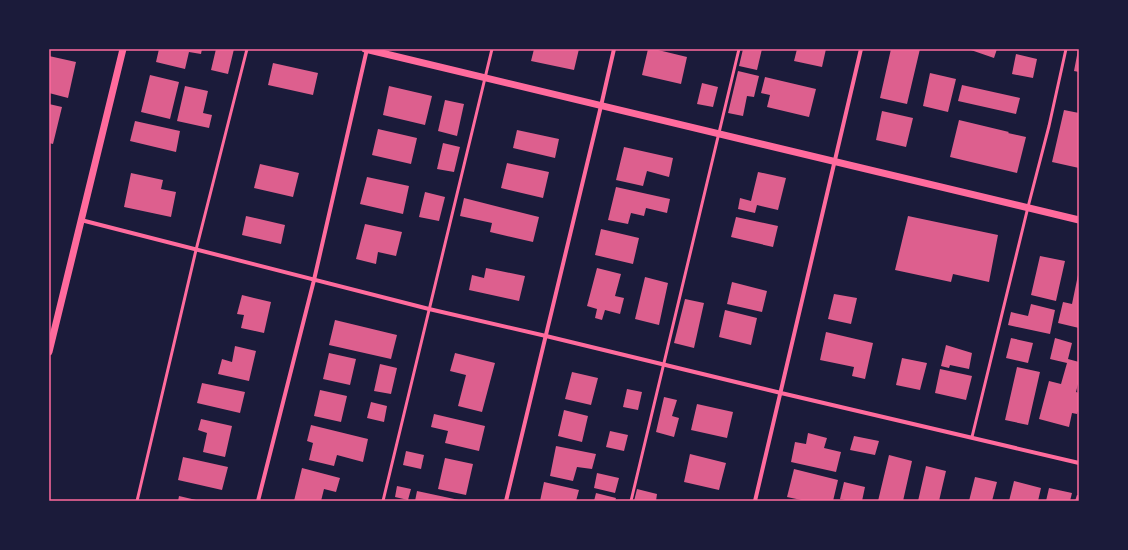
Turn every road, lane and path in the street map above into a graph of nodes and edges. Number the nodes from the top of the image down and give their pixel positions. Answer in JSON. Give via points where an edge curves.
{"nodes":[{"id":1,"x":123,"y":49,"type":"edge"},
{"id":2,"x":247,"y":49,"type":"edge"},
{"id":3,"x":366,"y":49,"type":"edge"},
{"id":4,"x":492,"y":49,"type":"edge"},
{"id":5,"x":614,"y":49,"type":"edge"},
{"id":6,"x":739,"y":49,"type":"edge"},
{"id":7,"x":861,"y":49,"type":"edge"},
{"id":8,"x":1066,"y":49,"type":"edge"},
{"id":9,"x":486,"y":78,"type":"junction"},
{"id":10,"x":601,"y":106,"type":"junction"},
{"id":11,"x":719,"y":134,"type":"junction"},
{"id":12,"x":835,"y":162,"type":"junction"},
{"id":13,"x":1028,"y":207,"type":"junction"},
{"id":14,"x":80,"y":220,"type":"junction"},
{"id":15,"x":1079,"y":220,"type":"edge"},
{"id":16,"x":196,"y":250,"type":"junction"},
{"id":17,"x":314,"y":280,"type":"junction"},
{"id":18,"x":429,"y":309,"type":"junction"},
{"id":19,"x":546,"y":336,"type":"junction"},
{"id":20,"x":49,"y":352,"type":"edge"},
{"id":21,"x":663,"y":365,"type":"junction"},
{"id":22,"x":781,"y":393,"type":"junction"},
{"id":23,"x":972,"y":437,"type":"junction"},
{"id":24,"x":1079,"y":463,"type":"edge"},
{"id":25,"x":137,"y":501,"type":"edge"},
{"id":26,"x":258,"y":501,"type":"edge"},
{"id":27,"x":383,"y":501,"type":"edge"},
{"id":28,"x":506,"y":501,"type":"edge"},
{"id":29,"x":631,"y":501,"type":"edge"},
{"id":30,"x":755,"y":501,"type":"edge"}],
"edges":[{"from":1,"to":14,"type":"street"},
{"from":2,"to":16,"type":"lane"},
{"from":3,"to":9,"type":"street"},
{"from":3,"to":17,"type":"street"},
{"from":4,"to":9,"type":"lane"},
{"from":5,"to":10,"type":"street"},
{"from":6,"to":11,"type":"lane"},
{"from":7,"to":12,"type":"street"},
{"from":8,"to":13,"type":"lane"},
{"from":9,"to":10,"type":"street"},
{"from":9,"to":18,"type":"lane"},
{"from":10,"to":11,"type":"street"},
{"from":10,"to":19,"type":"street"},
{"from":11,"to":12,"type":"street"},
{"from":11,"to":21,"type":"lane"},
{"from":12,"to":13,"type":"street"},
{"from":12,"to":22,"type":"street"},
{"from":13,"to":15,"type":"street"},
{"from":13,"to":23,"type":"lane"},
{"from":14,"to":16,"type":"street"},
{"from":14,"to":20,"type":"street"},
{"from":16,"to":17,"type":"street"},
{"from":16,"to":25,"type":"lane"},
{"from":17,"to":18,"type":"street"},
{"from":17,"to":26,"type":"street"},
{"from":18,"to":19,"type":"street"},
{"from":18,"to":27,"type":"lane"},
{"from":19,"to":21,"type":"street"},
{"from":19,"to":28,"type":"street"},
{"from":21,"to":22,"type":"street"},
{"from":21,"to":29,"type":"lane"},
{"from":22,"to":23,"type":"street"},
{"from":22,"to":30,"type":"street"},
{"from":23,"to":24,"type":"street"}]}
